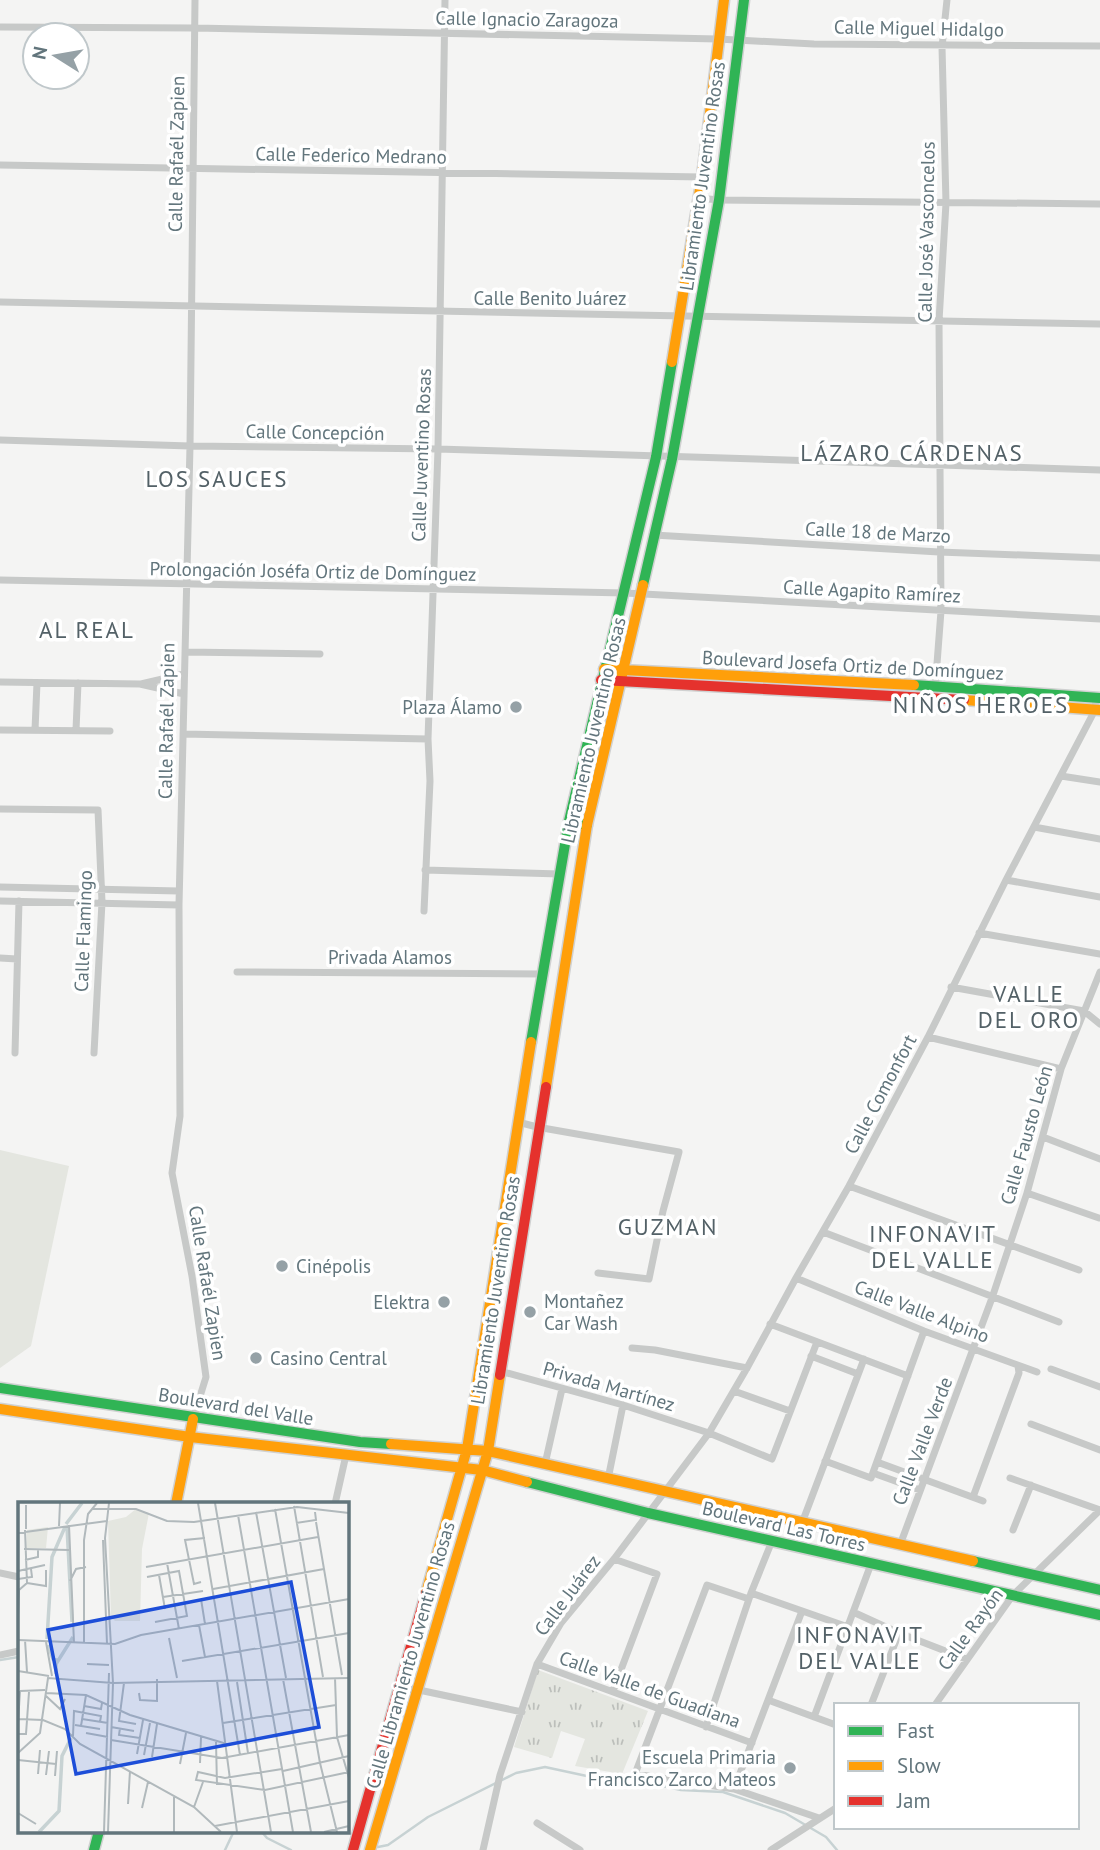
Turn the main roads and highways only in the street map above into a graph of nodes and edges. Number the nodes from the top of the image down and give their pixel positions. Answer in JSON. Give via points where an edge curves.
{"nodes":[{"id":1,"x":724,"y":0,"type":"edge"},
{"id":2,"x":744,"y":0,"type":"edge"},
{"id":3,"x":604,"y":669,"type":"junction"},
{"id":4,"x":624,"y":671,"type":"junction"},
{"id":5,"x":601,"y":680,"type":"junction"},
{"id":6,"x":621,"y":682,"type":"junction"},
{"id":7,"x":1098,"y":697,"type":"edge"},
{"id":8,"x":1098,"y":710,"type":"edge"},
{"id":9,"x":569,"y":821,"type":"junction"},
{"id":10,"x":587,"y":825,"type":"junction"},
{"id":11,"x":0,"y":1388,"type":"edge"},
{"id":12,"x":73,"y":1399,"type":"junction"},
{"id":13,"x":0,"y":1409,"type":"edge"},
{"id":14,"x":70,"y":1419,"type":"junction"},
{"id":15,"x":193,"y":1419,"type":"junction"},
{"id":16,"x":297,"y":1432,"type":"junction"},
{"id":17,"x":190,"y":1437,"type":"junction"},
{"id":18,"x":281,"y":1446,"type":"junction"},
{"id":19,"x":467,"y":1449,"type":"junction"},
{"id":20,"x":488,"y":1451,"type":"junction"},
{"id":21,"x":462,"y":1468,"type":"junction"},
{"id":22,"x":482,"y":1470,"type":"junction"},
{"id":23,"x":176,"y":1502,"type":"edge"},
{"id":24,"x":1100,"y":1590,"type":"edge"},
{"id":25,"x":1100,"y":1615,"type":"edge"},
{"id":26,"x":99,"y":1832,"type":"edge"},
{"id":27,"x":94,"y":1850,"type":"edge"},
{"id":28,"x":353,"y":1850,"type":"edge"},
{"id":29,"x":370,"y":1850,"type":"edge"}],
"edges":[{"from":1,"to":3,"type":"main road","name":"Libramiento Juventino Rosas","via":[[702,177],[656,457]]},
{"from":2,"to":4,"type":"main road","name":"Libramiento Juventino Rosas","via":[[719,200],[672,458]]},
{"from":3,"to":4,"type":"main road","name":"Boulevard Josefa Ortiz de Domínguez"},
{"from":3,"to":5,"type":"main road","name":"Libramiento Juventino Rosas"},
{"from":4,"to":6,"type":"main road","name":"Libramiento Juventino Rosas"},
{"from":4,"to":7,"type":"main road","name":"Boulevard Josefa Ortiz de Domínguez"},
{"from":5,"to":6,"type":"main road","name":"Boulevard Josefa Ortiz de Domínguez"},
{"from":5,"to":9,"type":"main road","name":"Libramiento Juventino Rosas"},
{"from":6,"to":8,"type":"main road","name":"Boulevard Josefa Ortiz de Domínguez"},
{"from":6,"to":10,"type":"main road","name":"Libramiento Juventino Rosas"},
{"from":9,"to":10,"type":"main road"},
{"from":9,"to":19,"type":"main road","name":"Libramiento Juventino Rosas"},
{"from":10,"to":20,"type":"main road","name":"Libramiento Juventino Rosas"},
{"from":11,"to":12,"type":"main road","name":"Boulevard del Valle"},
{"from":12,"to":14,"type":"main road"},
{"from":12,"to":15,"type":"main road","name":"Boulevard del Valle"},
{"from":13,"to":14,"type":"main road","name":"Boulevard del Valle"},
{"from":14,"to":17,"type":"main road","name":"Boulevard del Valle"},
{"from":15,"to":16,"type":"main road","name":"Boulevard del Valle"},
{"from":15,"to":17,"type":"main road","name":"Calle Rafaél Zapien"},
{"from":16,"to":18,"type":"main road"},
{"from":16,"to":19,"type":"main road","name":"Boulevard del Valle","via":[[360,1442]]},
{"from":17,"to":18,"type":"main road","name":"Boulevard del Valle"},
{"from":17,"to":23,"type":"main road"},
{"from":18,"to":21,"type":"main road","name":"Boulevard del Valle"},
{"from":19,"to":20,"type":"main road","name":"Boulevard Las Torres"},
{"from":19,"to":21,"type":"main road","name":"Libramiento Juventino Rosas"},
{"from":20,"to":22,"type":"main road","name":"Libramiento Juventino Rosas"},
{"from":20,"to":24,"type":"main road","name":"Boulevard Las Torres"},
{"from":21,"to":22,"type":"main road","name":"Boulevard Las Torres"},
{"from":21,"to":28,"type":"main road","name":"Calle Libramiento Juventino Rosas"},
{"from":22,"to":25,"type":"main road","name":"Boulevard Las Torres","via":[[648,1513]]},
{"from":22,"to":29,"type":"main road","name":"Calle Libramiento Juventino Rosas"},
{"from":26,"to":27,"type":"main road"}]}
